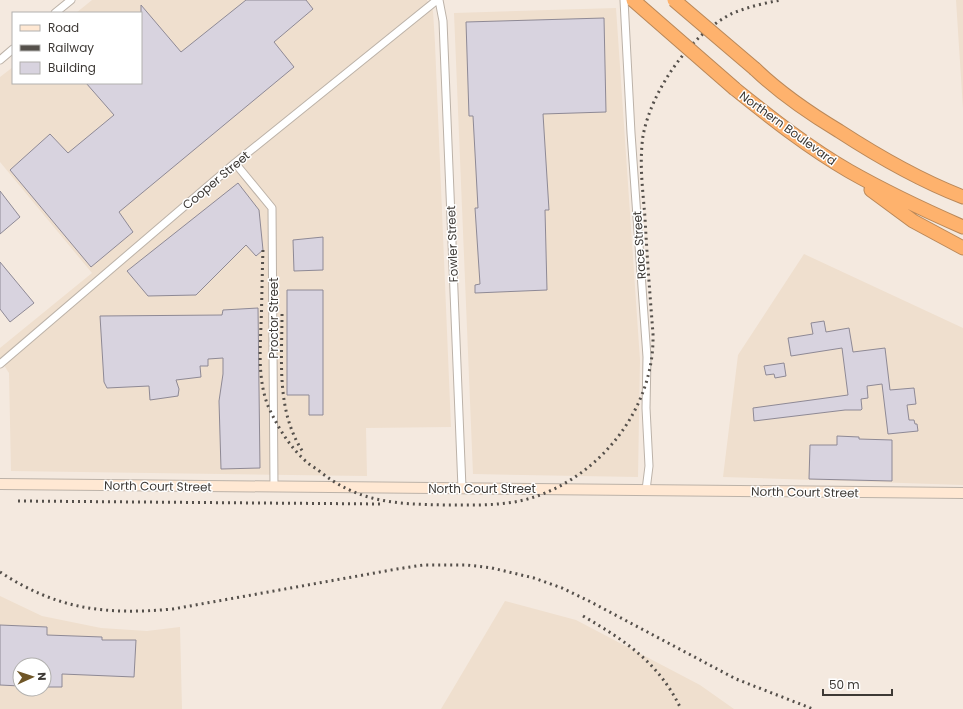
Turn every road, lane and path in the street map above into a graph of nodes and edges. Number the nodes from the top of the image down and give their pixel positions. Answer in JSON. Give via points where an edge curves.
{"nodes":[{"id":1,"x":71,"y":0,"type":"edge"},
{"id":2,"x":438,"y":0,"type":"edge"},
{"id":3,"x":624,"y":0,"type":"edge"},
{"id":4,"x":633,"y":0,"type":"edge"},
{"id":5,"x":674,"y":0,"type":"edge"},
{"id":6,"x":56,"y":12,"type":"edge"},
{"id":7,"x":12,"y":50,"type":"edge"},
{"id":8,"x":0,"y":60,"type":"edge"},
{"id":9,"x":235,"y":164,"type":"junction"},
{"id":10,"x":848,"y":171,"type":"junction"},
{"id":11,"x":963,"y":197,"type":"edge"},
{"id":12,"x":963,"y":227,"type":"edge"},
{"id":13,"x":963,"y":248,"type":"edge"},
{"id":14,"x":0,"y":364,"type":"edge"},
{"id":15,"x":0,"y":484,"type":"edge"},
{"id":16,"x":274,"y":487,"type":"junction"},
{"id":17,"x":462,"y":488,"type":"junction"},
{"id":18,"x":646,"y":490,"type":"junction"},
{"id":19,"x":963,"y":493,"type":"edge"}],
"edges":[{"from":1,"to":6,"type":"street"},
{"from":2,"to":9,"type":"street","name":"Cooper Street"},
{"from":2,"to":17,"type":"street","name":"Fowler Street","via":[[443,21]]},
{"from":3,"to":18,"type":"street","name":"Race Street","via":[[647,357],[649,466]]},
{"from":4,"to":10,"type":"highway","name":"Northern Boulevard","bridge":true,"via":[[735,89],[804,142]]},
{"from":5,"to":11,"type":"highway","name":"Northern Boulevard","bridge":true,"via":[[789,98],[899,168]]},
{"from":7,"to":8,"type":"street"},
{"from":9,"to":14,"type":"street","name":"Cooper Street"},
{"from":9,"to":16,"type":"street","name":"Proctor Street","via":[[272,208]]},
{"from":10,"to":12,"type":"highway","name":"Northern Boulevard","via":[[914,206]]},
{"from":10,"to":13,"type":"highway","via":[[913,221]]},
{"from":15,"to":16,"type":"main road","name":"North Court Street"},
{"from":16,"to":17,"type":"main road","name":"North Court Street"},
{"from":17,"to":18,"type":"main road","name":"North Court Street"},
{"from":18,"to":19,"type":"main road","name":"North Court Street"}]}
